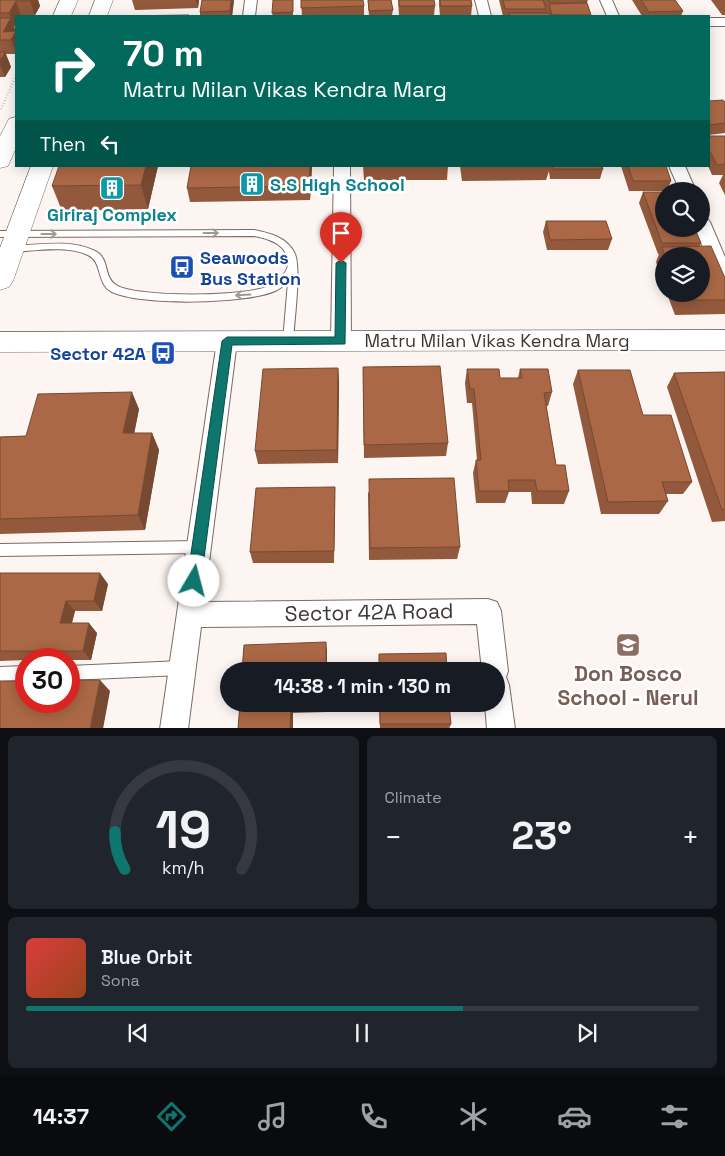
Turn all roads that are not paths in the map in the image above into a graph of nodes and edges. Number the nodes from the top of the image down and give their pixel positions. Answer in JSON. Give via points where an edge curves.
{"nodes":[{"id":1,"x":69,"y":0,"type":"edge"},
{"id":2,"x":104,"y":0,"type":"edge"},
{"id":3,"x":251,"y":0,"type":"edge"},
{"id":4,"x":480,"y":0,"type":"edge"},
{"id":5,"x":606,"y":0,"type":"edge"},
{"id":6,"x":62,"y":15,"type":"edge"},
{"id":7,"x":98,"y":15,"type":"edge"},
{"id":8,"x":249,"y":15,"type":"edge"},
{"id":9,"x":484,"y":15,"type":"edge"},
{"id":10,"x":613,"y":15,"type":"edge"},
{"id":11,"x":710,"y":22,"type":"edge"},
{"id":12,"x":725,"y":22,"type":"edge"},
{"id":13,"x":15,"y":125,"type":"edge"},
{"id":14,"x":0,"y":160,"type":"edge"},
{"id":15,"x":42,"y":167,"type":"edge"},
{"id":16,"x":342,"y":167,"type":"edge"},
{"id":17,"x":677,"y":167,"type":"edge"},
{"id":18,"x":684,"y":182,"type":"edge"},
{"id":19,"x":708,"y":237,"type":"edge"},
{"id":20,"x":10,"y":239,"type":"edge"},
{"id":21,"x":293,"y":263,"type":"junction"},
{"id":22,"x":725,"y":277,"type":"edge"},
{"id":23,"x":0,"y":281,"type":"edge"},
{"id":24,"x":725,"y":340,"type":"edge"},
{"id":25,"x":227,"y":341,"type":"junction"},
{"id":26,"x":288,"y":341,"type":"junction"},
{"id":27,"x":341,"y":341,"type":"junction"},
{"id":28,"x":0,"y":342,"type":"edge"},
{"id":29,"x":199,"y":546,"type":"junction"},
{"id":30,"x":0,"y":550,"type":"edge"},
{"id":31,"x":190,"y":615,"type":"junction"},
{"id":32,"x":494,"y":662,"type":"edge"},
{"id":33,"x":182,"y":668,"type":"junction"},
{"id":34,"x":80,"y":673,"type":"edge"},
{"id":35,"x":0,"y":674,"type":"edge"},
{"id":36,"x":15,"y":674,"type":"edge"},
{"id":37,"x":499,"y":712,"type":"edge"},
{"id":38,"x":174,"y":728,"type":"edge"},
{"id":39,"x":501,"y":728,"type":"edge"}],
"edges":[{"from":1,"to":6,"type":"street"},
{"from":2,"to":7,"type":"street"},
{"from":3,"to":8,"type":"street"},
{"from":4,"to":9,"type":"street"},
{"from":5,"to":10,"type":"street"},
{"from":11,"to":12,"type":"street"},
{"from":13,"to":14,"type":"street"},
{"from":15,"to":20,"type":"street"},
{"from":16,"to":27,"type":"street"},
{"from":17,"to":18,"type":"street"},
{"from":19,"to":22,"type":"street"},
{"from":20,"to":21,"type":"lane","one_way":true,"via":[[254,233],[278,239],[292,253]]},
{"from":21,"to":20,"type":"lane","one_way":true,"via":[[283,282],[258,294],[127,295],[111,287],[104,278],[100,259],[89,251]]},
{"from":20,"to":23,"type":"street"},
{"from":21,"to":26,"type":"lane"},
{"from":24,"to":27,"type":"street","name":"Matru Milan Vikas Kendra Marg"},
{"from":25,"to":26,"type":"street","name":"Matru Milan Vikas Kendra Marg"},
{"from":25,"to":28,"type":"street","name":"Matru Milan Vikas Kendra Marg"},
{"from":25,"to":29,"type":"street"},
{"from":26,"to":27,"type":"street","name":"Matru Milan Vikas Kendra Marg"},
{"from":29,"to":30,"type":"lane"},
{"from":29,"to":31,"type":"street"},
{"from":31,"to":32,"type":"street","name":"Sector 42A Road","via":[[488,611]]},
{"from":31,"to":33,"type":"street"},
{"from":33,"to":34,"type":"lane"},
{"from":33,"to":38,"type":"street"},
{"from":35,"to":36,"type":"lane"},
{"from":37,"to":39,"type":"street"}]}
